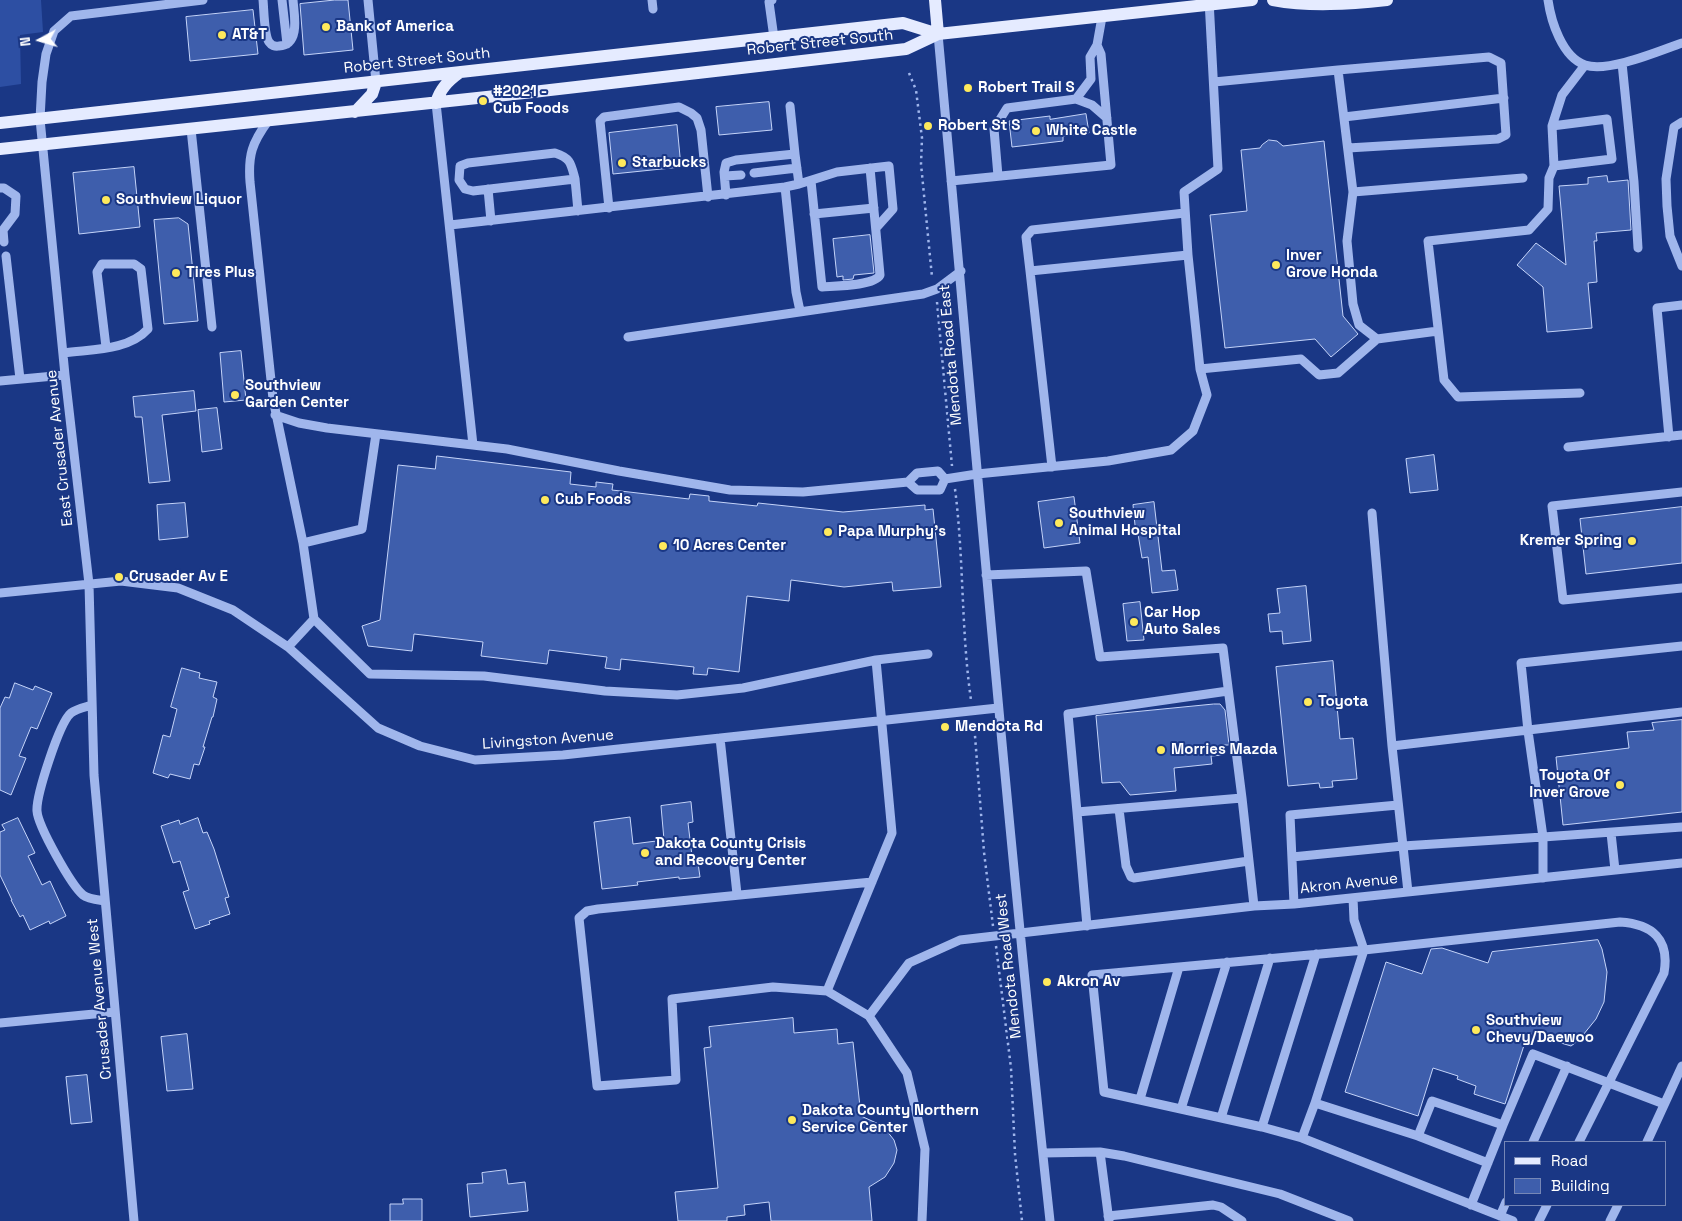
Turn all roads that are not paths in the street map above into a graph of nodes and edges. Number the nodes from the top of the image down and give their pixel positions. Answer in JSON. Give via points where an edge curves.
{"nodes":[{"id":1,"x":203,"y":0,"type":"edge"},
{"id":2,"x":263,"y":0,"type":"edge"},
{"id":3,"x":282,"y":0,"type":"edge"},
{"id":4,"x":293,"y":0,"type":"edge"},
{"id":5,"x":368,"y":0,"type":"edge"},
{"id":6,"x":772,"y":0,"type":"edge"},
{"id":7,"x":935,"y":0,"type":"edge"},
{"id":8,"x":1252,"y":0,"type":"edge"},
{"id":9,"x":1273,"y":0,"type":"edge"},
{"id":10,"x":1388,"y":0,"type":"edge"},
{"id":11,"x":1548,"y":0,"type":"edge"},
{"id":12,"x":1209,"y":2,"type":"edge"},
{"id":13,"x":1102,"y":17,"type":"junction"},
{"id":14,"x":938,"y":34,"type":"junction"},
{"id":15,"x":774,"y":38,"type":"junction"},
{"id":16,"x":1682,"y":43,"type":"edge"},
{"id":17,"x":286,"y":44,"type":"junction"},
{"id":18,"x":1097,"y":45,"type":"junction"},
{"id":19,"x":1622,"y":63,"type":"junction"},
{"id":20,"x":1585,"y":65,"type":"junction"},
{"id":21,"x":1338,"y":70,"type":"junction"},
{"id":22,"x":459,"y":73,"type":"junction"},
{"id":23,"x":376,"y":82,"type":"junction"},
{"id":24,"x":1214,"y":82,"type":"junction"},
{"id":25,"x":1504,"y":98,"type":"junction"},
{"id":26,"x":1076,"y":99,"type":"junction"},
{"id":27,"x":436,"y":103,"type":"junction"},
{"id":28,"x":790,"y":106,"type":"dead end"},
{"id":29,"x":354,"y":112,"type":"junction"},
{"id":30,"x":1344,"y":117,"type":"junction"},
{"id":31,"x":1107,"y":118,"type":"junction"},
{"id":32,"x":40,"y":119,"type":"junction"},
{"id":33,"x":268,"y":121,"type":"junction"},
{"id":34,"x":1682,"y":122,"type":"edge"},
{"id":35,"x":0,"y":123,"type":"edge"},
{"id":36,"x":1552,"y":126,"type":"junction"},
{"id":37,"x":191,"y":129,"type":"junction"},
{"id":38,"x":43,"y":145,"type":"junction"},
{"id":39,"x":1348,"y":148,"type":"junction"},
{"id":40,"x":0,"y":149,"type":"edge"},
{"id":41,"x":795,"y":154,"type":"junction"},
{"id":42,"x":1554,"y":166,"type":"junction"},
{"id":43,"x":797,"y":168,"type":"junction"},
{"id":44,"x":870,"y":168,"type":"junction"},
{"id":45,"x":754,"y":173,"type":"dead end"},
{"id":46,"x":741,"y":174,"type":"dead end"},
{"id":47,"x":724,"y":176,"type":"junction"},
{"id":48,"x":998,"y":176,"type":"junction"},
{"id":49,"x":1523,"y":178,"type":"dead end"},
{"id":50,"x":575,"y":179,"type":"junction"},
{"id":51,"x":811,"y":181,"type":"junction"},
{"id":52,"x":951,"y":181,"type":"junction"},
{"id":53,"x":798,"y":184,"type":"junction"},
{"id":54,"x":0,"y":188,"type":"edge"},
{"id":55,"x":785,"y":188,"type":"junction"},
{"id":56,"x":488,"y":189,"type":"junction"},
{"id":57,"x":1353,"y":192,"type":"junction"},
{"id":58,"x":726,"y":195,"type":"junction"},
{"id":59,"x":708,"y":197,"type":"junction"},
{"id":60,"x":609,"y":208,"type":"junction"},
{"id":61,"x":874,"y":208,"type":"junction"},
{"id":62,"x":578,"y":211,"type":"junction"},
{"id":63,"x":1185,"y":213,"type":"junction"},
{"id":64,"x":814,"y":214,"type":"junction"},
{"id":65,"x":491,"y":220,"type":"junction"},
{"id":66,"x":450,"y":225,"type":"junction"},
{"id":67,"x":876,"y":228,"type":"junction"},
{"id":68,"x":4,"y":242,"type":"dead end"},
{"id":69,"x":1638,"y":248,"type":"dead end"},
{"id":70,"x":1188,"y":255,"type":"junction"},
{"id":71,"x":6,"y":256,"type":"dead end"},
{"id":72,"x":1682,"y":266,"type":"edge"},
{"id":73,"x":960,"y":271,"type":"junction"},
{"id":74,"x":1030,"y":271,"type":"junction"},
{"id":75,"x":1682,"y":305,"type":"edge"},
{"id":76,"x":800,"y":311,"type":"junction"},
{"id":77,"x":212,"y":327,"type":"dead end"},
{"id":78,"x":1438,"y":331,"type":"junction"},
{"id":79,"x":628,"y":337,"type":"dead end"},
{"id":80,"x":1378,"y":339,"type":"junction"},
{"id":81,"x":106,"y":347,"type":"junction"},
{"id":82,"x":64,"y":352,"type":"junction"},
{"id":83,"x":1200,"y":369,"type":"junction"},
{"id":84,"x":65,"y":375,"type":"junction"},
{"id":85,"x":20,"y":379,"type":"junction"},
{"id":86,"x":0,"y":381,"type":"edge"},
{"id":87,"x":1580,"y":393,"type":"dead end"},
{"id":88,"x":275,"y":415,"type":"junction"},
{"id":89,"x":376,"y":434,"type":"junction"},
{"id":90,"x":1682,"y":435,"type":"edge"},
{"id":91,"x":1669,"y":437,"type":"junction"},
{"id":92,"x":473,"y":445,"type":"junction"},
{"id":93,"x":1568,"y":447,"type":"dead end"},
{"id":94,"x":1052,"y":467,"type":"junction"},
{"id":95,"x":977,"y":474,"type":"junction"},
{"id":96,"x":946,"y":479,"type":"junction"},
{"id":97,"x":908,"y":482,"type":"junction"},
{"id":98,"x":1682,"y":492,"type":"edge"},
{"id":99,"x":1372,"y":513,"type":"dead end"},
{"id":100,"x":303,"y":543,"type":"junction"},
{"id":101,"x":986,"y":575,"type":"junction"},
{"id":102,"x":88,"y":584,"type":"junction"},
{"id":103,"x":1682,"y":588,"type":"edge"},
{"id":104,"x":0,"y":592,"type":"edge"},
{"id":105,"x":314,"y":618,"type":"junction"},
{"id":106,"x":1682,"y":646,"type":"edge"},
{"id":107,"x":288,"y":647,"type":"junction"},
{"id":108,"x":928,"y":654,"type":"dead end"},
{"id":109,"x":876,"y":660,"type":"junction"},
{"id":110,"x":1228,"y":691,"type":"junction"},
{"id":111,"x":92,"y":705,"type":"junction"},
{"id":112,"x":998,"y":708,"type":"junction"},
{"id":113,"x":1682,"y":712,"type":"edge"},
{"id":114,"x":882,"y":720,"type":"junction"},
{"id":115,"x":1528,"y":731,"type":"junction"},
{"id":116,"x":720,"y":738,"type":"junction"},
{"id":117,"x":1392,"y":746,"type":"junction"},
{"id":118,"x":94,"y":775,"type":"joint"},
{"id":119,"x":1242,"y":798,"type":"junction"},
{"id":120,"x":1398,"y":805,"type":"junction"},
{"id":121,"x":1119,"y":809,"type":"junction"},
{"id":122,"x":1077,"y":812,"type":"junction"},
{"id":123,"x":1682,"y":827,"type":"edge"},
{"id":124,"x":1611,"y":832,"type":"junction"},
{"id":125,"x":1543,"y":836,"type":"junction"},
{"id":126,"x":1403,"y":846,"type":"junction"},
{"id":127,"x":1292,"y":857,"type":"junction"},
{"id":128,"x":1249,"y":861,"type":"junction"},
{"id":129,"x":1682,"y":863,"type":"edge"},
{"id":130,"x":1615,"y":870,"type":"junction"},
{"id":131,"x":1543,"y":878,"type":"junction"},
{"id":132,"x":872,"y":882,"type":"junction"},
{"id":133,"x":1408,"y":892,"type":"junction"},
{"id":134,"x":737,"y":894,"type":"junction"},
{"id":135,"x":1353,"y":898,"type":"junction"},
{"id":136,"x":105,"y":901,"type":"junction"},
{"id":137,"x":1294,"y":904,"type":"junction"},
{"id":138,"x":1254,"y":906,"type":"junction"},
{"id":139,"x":1087,"y":926,"type":"junction"},
{"id":140,"x":1019,"y":933,"type":"junction"},
{"id":141,"x":1364,"y":950,"type":"junction"},
{"id":142,"x":1316,"y":954,"type":"junction"},
{"id":143,"x":1270,"y":958,"type":"junction"},
{"id":144,"x":1227,"y":962,"type":"junction"},
{"id":145,"x":1179,"y":967,"type":"junction"},
{"id":146,"x":827,"y":991,"type":"junction"},
{"id":147,"x":115,"y":1012,"type":"junction"},
{"id":148,"x":869,"y":1016,"type":"junction"},
{"id":149,"x":0,"y":1023,"type":"edge"},
{"id":150,"x":1567,"y":1066,"type":"junction"},
{"id":151,"x":1682,"y":1066,"type":"edge"},
{"id":152,"x":1610,"y":1083,"type":"junction"},
{"id":153,"x":1140,"y":1100,"type":"junction"},
{"id":154,"x":1315,"y":1102,"type":"junction"},
{"id":155,"x":1664,"y":1104,"type":"junction"},
{"id":156,"x":1181,"y":1109,"type":"junction"},
{"id":157,"x":1222,"y":1118,"type":"junction"},
{"id":158,"x":1503,"y":1125,"type":"junction"},
{"id":159,"x":1262,"y":1127,"type":"junction"},
{"id":160,"x":1418,"y":1136,"type":"junction"},
{"id":161,"x":1302,"y":1138,"type":"junction"},
{"id":162,"x":1533,"y":1141,"type":"edge"},
{"id":163,"x":1580,"y":1141,"type":"edge"},
{"id":164,"x":1647,"y":1141,"type":"edge"},
{"id":165,"x":1043,"y":1152,"type":"junction"},
{"id":166,"x":1100,"y":1152,"type":"junction"},
{"id":167,"x":1488,"y":1162,"type":"junction"},
{"id":168,"x":1471,"y":1205,"type":"junction"},
{"id":169,"x":1504,"y":1206,"type":"edge"},
{"id":170,"x":1546,"y":1206,"type":"edge"},
{"id":171,"x":1618,"y":1206,"type":"edge"},
{"id":172,"x":1500,"y":1216,"type":"junction"},
{"id":173,"x":1109,"y":1218,"type":"edge"},
{"id":174,"x":1335,"y":1218,"type":"edge"},
{"id":175,"x":134,"y":1221,"type":"edge"},
{"id":176,"x":922,"y":1221,"type":"edge"},
{"id":177,"x":1050,"y":1221,"type":"edge"},
{"id":178,"x":1242,"y":1221,"type":"edge"},
{"id":179,"x":1349,"y":1221,"type":"edge"},
{"id":180,"x":1513,"y":1221,"type":"edge"},
{"id":181,"x":1539,"y":1221,"type":"edge"},
{"id":182,"x":1610,"y":1221,"type":"edge"}],
"edges":[{"from":1,"to":32,"type":"street","name":"East Crusader Avenue","via":[[71,16],[54,31],[46,54]]},
{"from":2,"to":17,"type":"street","via":[[268,40],[273,46]]},
{"from":3,"to":17,"type":"street"},
{"from":4,"to":17,"type":"street","via":[[295,30]]},
{"from":5,"to":23,"type":"street"},
{"from":6,"to":15,"type":"street","via":[[769,2]]},
{"from":7,"to":14,"type":"main road","name":"Mendota Road East"},
{"from":8,"to":12,"type":"main road"},
{"from":9,"to":10,"type":"main road","via":[[1327,5]]},
{"from":11,"to":20,"type":"street","via":[[1556,32],[1564,47]]},
{"from":12,"to":13,"type":"main road"},
{"from":12,"to":24,"type":"street"},
{"from":13,"to":14,"type":"main road"},
{"from":13,"to":18,"type":"street"},
{"from":14,"to":15,"type":"main road","name":"Robert Street South","via":[[903,23]]},
{"from":14,"to":27,"type":"main road","name":"Robert Street South","via":[[906,49]]},
{"from":14,"to":52,"type":"street","name":"Mendota Road East"},
{"from":15,"to":22,"type":"main road","name":"Robert Street South"},
{"from":16,"to":19,"type":"street"},
{"from":18,"to":26,"type":"street","via":[[1090,56],[1091,79]]},
{"from":18,"to":31,"type":"street","via":[[1101,54]]},
{"from":19,"to":20,"type":"street","via":[[1601,67]]},
{"from":19,"to":69,"type":"street"},
{"from":20,"to":36,"type":"street","via":[[1562,95]]},
{"from":21,"to":24,"type":"street"},
{"from":21,"to":25,"type":"street","via":[[1489,57],[1501,63]]},
{"from":21,"to":30,"type":"street"},
{"from":22,"to":23,"type":"main road","name":"Robert Street South"},
{"from":22,"to":27,"type":"main road","via":[[445,85]]},
{"from":23,"to":29,"type":"main road","via":[[372,94]]},
{"from":23,"to":32,"type":"main road","name":"Robert Street South"},
{"from":24,"to":63,"type":"street","via":[[1218,169],[1184,192]]},
{"from":25,"to":30,"type":"street"},
{"from":25,"to":39,"type":"street","via":[[1506,135],[1498,140]]},
{"from":26,"to":31,"type":"street","via":[[1092,105]]},
{"from":26,"to":48,"type":"street","via":[[1007,108],[994,128]]},
{"from":27,"to":29,"type":"main road","name":"Robert Street South"},
{"from":27,"to":66,"type":"street"},
{"from":28,"to":41,"type":"street"},
{"from":29,"to":33,"type":"main road","name":"Robert Street South"},
{"from":30,"to":39,"type":"street"},
{"from":31,"to":48,"type":"street","via":[[1112,165]]},
{"from":32,"to":35,"type":"main road","name":"Robert Street South"},
{"from":32,"to":38,"type":"street","name":"East Crusader Avenue"},
{"from":33,"to":37,"type":"main road","name":"Robert Street South"},
{"from":33,"to":88,"type":"street","via":[[252,148],[249,170]]},
{"from":34,"to":72,"type":"street","via":[[1674,128],[1666,179],[1670,236]]},
{"from":36,"to":42,"type":"street"},
{"from":36,"to":42,"type":"street","via":[[1608,119],[1612,159]]},
{"from":37,"to":38,"type":"main road","name":"Robert Street South"},
{"from":37,"to":77,"type":"street"},
{"from":38,"to":40,"type":"main road","name":"Robert Street South"},
{"from":38,"to":82,"type":"street","name":"East Crusader Avenue"},
{"from":39,"to":57,"type":"street"},
{"from":41,"to":43,"type":"street"},
{"from":41,"to":47,"type":"street","via":[[726,163]]},
{"from":42,"to":78,"type":"street","via":[[1549,178],[1548,210],[1529,230],[1428,241]]},
{"from":43,"to":45,"type":"street"},
{"from":43,"to":53,"type":"street"},
{"from":44,"to":51,"type":"street","via":[[837,172]]},
{"from":44,"to":61,"type":"street"},
{"from":44,"to":67,"type":"street","via":[[889,166],[893,209]]},
{"from":46,"to":47,"type":"street"},
{"from":47,"to":58,"type":"street"},
{"from":48,"to":52,"type":"street"},
{"from":49,"to":57,"type":"street"},
{"from":50,"to":56,"type":"street"},
{"from":50,"to":56,"type":"street","via":[[566,156],[555,153],[460,166],[460,180],[465,189],[472,192]]},
{"from":50,"to":62,"type":"street"},
{"from":51,"to":53,"type":"street"},
{"from":51,"to":64,"type":"street"},
{"from":52,"to":73,"type":"street","name":"Mendota Road East"},
{"from":53,"to":55,"type":"street"},
{"from":54,"to":68,"type":"street","via":[[16,196],[15,214],[3,230]]},
{"from":55,"to":58,"type":"street"},
{"from":55,"to":76,"type":"street"},
{"from":56,"to":65,"type":"street"},
{"from":57,"to":80,"type":"street","via":[[1347,241],[1353,304],[1359,325]]},
{"from":58,"to":59,"type":"street"},
{"from":59,"to":60,"type":"street"},
{"from":59,"to":60,"type":"street","via":[[701,130],[697,118],[679,107],[604,117],[600,121]]},
{"from":60,"to":62,"type":"street"},
{"from":61,"to":64,"type":"street"},
{"from":61,"to":67,"type":"street"},
{"from":62,"to":65,"type":"street"},
{"from":63,"to":70,"type":"street"},
{"from":63,"to":74,"type":"street","via":[[1032,230],[1026,237]]},
{"from":64,"to":67,"type":"street","via":[[822,287],[878,280]]},
{"from":65,"to":66,"type":"street"},
{"from":66,"to":92,"type":"street"},
{"from":70,"to":74,"type":"street"},
{"from":70,"to":83,"type":"street"},
{"from":71,"to":85,"type":"street"},
{"from":73,"to":76,"type":"street","via":[[930,293]]},
{"from":73,"to":95,"type":"street","name":"Mendota Road East"},
{"from":74,"to":94,"type":"street"},
{"from":75,"to":91,"type":"street","via":[[1657,308]]},
{"from":76,"to":79,"type":"street"},
{"from":78,"to":80,"type":"street"},
{"from":78,"to":87,"type":"street","via":[[1444,380],[1458,397]]},
{"from":80,"to":83,"type":"street","via":[[1338,373],[1319,375],[1301,359]]},
{"from":81,"to":81,"type":"street","via":[[141,337],[148,329],[141,269],[134,264],[102,264],[97,272]]},
{"from":81,"to":82,"type":"street"},
{"from":82,"to":84,"type":"street","name":"East Crusader Avenue"},
{"from":83,"to":94,"type":"street","via":[[1207,395],[1193,431],[1171,450]]},
{"from":84,"to":85,"type":"street"},
{"from":84,"to":102,"type":"street","name":"East Crusader Avenue"},
{"from":85,"to":86,"type":"street"},
{"from":88,"to":89,"type":"street","via":[[299,423]]},
{"from":88,"to":100,"type":"street"},
{"from":89,"to":92,"type":"street"},
{"from":89,"to":100,"type":"street","via":[[362,529]]},
{"from":90,"to":91,"type":"street"},
{"from":91,"to":93,"type":"street"},
{"from":92,"to":97,"type":"street","via":[[730,490],[803,492]]},
{"from":94,"to":95,"type":"street"},
{"from":95,"to":96,"type":"street"},
{"from":95,"to":101,"type":"street","name":"Mendota Road East"},
{"from":96,"to":97,"type":"street","via":[[938,471],[916,473]]},
{"from":96,"to":97,"type":"street","via":[[940,490],[917,490]]},
{"from":98,"to":103,"type":"street","via":[[1552,506],[1563,600]]},
{"from":99,"to":117,"type":"street"},
{"from":100,"to":105,"type":"street"},
{"from":101,"to":110,"type":"street","via":[[1086,572],[1100,656],[1223,648]]},
{"from":101,"to":112,"type":"street","name":"Mendota Road East"},
{"from":102,"to":104,"type":"street","name":"Livingston Avenue"},
{"from":102,"to":107,"type":"street","name":"Livingston Avenue","via":[[120,581],[178,588],[233,610]]},
{"from":102,"to":111,"type":"street","name":"East Crusader Avenue"},
{"from":105,"to":107,"type":"street"},
{"from":105,"to":109,"type":"street","via":[[370,674],[484,676],[605,691],[677,695],[733,689]]},
{"from":106,"to":115,"type":"street","via":[[1521,663]]},
{"from":107,"to":116,"type":"street","name":"Livingston Avenue","via":[[378,728],[420,746],[475,760],[563,755]]},
{"from":108,"to":109,"type":"street"},
{"from":109,"to":114,"type":"street"},
{"from":110,"to":119,"type":"street"},
{"from":110,"to":122,"type":"street","via":[[1068,714]]},
{"from":111,"to":118,"type":"street","name":"East Crusader Avenue"},
{"from":111,"to":136,"type":"street","via":[[70,713],[59,732],[39,794],[37,812],[73,883],[84,896]]},
{"from":112,"to":114,"type":"street","name":"Livingston Avenue"},
{"from":112,"to":140,"type":"street","name":"Mendota Road West"},
{"from":113,"to":115,"type":"street"},
{"from":114,"to":116,"type":"street","name":"Livingston Avenue"},
{"from":114,"to":132,"type":"street","via":[[892,833]]},
{"from":115,"to":117,"type":"street"},
{"from":115,"to":125,"type":"street"},
{"from":116,"to":134,"type":"street"},
{"from":117,"to":120,"type":"street"},
{"from":118,"to":136,"type":"street","name":"Crusader Avenue West"},
{"from":119,"to":121,"type":"street"},
{"from":119,"to":128,"type":"street"},
{"from":120,"to":126,"type":"street"},
{"from":120,"to":127,"type":"street","via":[[1290,815]]},
{"from":121,"to":122,"type":"street"},
{"from":121,"to":128,"type":"street","via":[[1126,866],[1131,877]]},
{"from":122,"to":139,"type":"street"},
{"from":123,"to":124,"type":"street"},
{"from":124,"to":125,"type":"street"},
{"from":124,"to":130,"type":"street"},
{"from":125,"to":126,"type":"street"},
{"from":125,"to":131,"type":"street"},
{"from":126,"to":127,"type":"street"},
{"from":126,"to":133,"type":"street"},
{"from":127,"to":137,"type":"street"},
{"from":128,"to":138,"type":"street"},
{"from":129,"to":130,"type":"street","name":"Akron Avenue"},
{"from":130,"to":131,"type":"street","name":"Akron Avenue"},
{"from":131,"to":133,"type":"street","name":"Akron Avenue"},
{"from":132,"to":134,"type":"street"},
{"from":132,"to":146,"type":"street"},
{"from":133,"to":135,"type":"street","name":"Akron Avenue"},
{"from":134,"to":146,"type":"street","via":[[587,911],[579,918],[597,1086],[676,1080],[672,999],[773,987]]},
{"from":135,"to":137,"type":"street","name":"Akron Avenue"},
{"from":135,"to":141,"type":"street","via":[[1354,920]]},
{"from":136,"to":147,"type":"street","name":"Crusader Avenue West"},
{"from":137,"to":138,"type":"street","name":"Akron Avenue"},
{"from":138,"to":139,"type":"street","name":"Akron Avenue"},
{"from":139,"to":140,"type":"street","name":"Akron Avenue"},
{"from":140,"to":148,"type":"street","name":"Akron Avenue","via":[[960,940],[909,963]]},
{"from":140,"to":165,"type":"street","name":"Mendota Road West"},
{"from":141,"to":142,"type":"street"},
{"from":141,"to":152,"type":"street","via":[[1620,922],[1647,927],[1661,942],[1666,959],[1664,973]]},
{"from":141,"to":154,"type":"street"},
{"from":142,"to":143,"type":"street"},
{"from":142,"to":159,"type":"street"},
{"from":143,"to":144,"type":"street"},
{"from":143,"to":157,"type":"street"},
{"from":144,"to":145,"type":"street"},
{"from":144,"to":156,"type":"street"},
{"from":145,"to":153,"type":"street"},
{"from":145,"to":153,"type":"street","via":[[1092,975],[1104,1092]]},
{"from":146,"to":148,"type":"street"},
{"from":147,"to":149,"type":"street"},
{"from":147,"to":175,"type":"street","name":"Crusader Avenue West"},
{"from":148,"to":176,"type":"street","via":[[907,1073],[925,1149]]},
{"from":150,"to":152,"type":"street"},
{"from":150,"to":158,"type":"street","via":[[1533,1054]]},
{"from":150,"to":162,"type":"street"},
{"from":151,"to":155,"type":"street"},
{"from":152,"to":155,"type":"street"},
{"from":152,"to":163,"type":"street"},
{"from":153,"to":156,"type":"street"},
{"from":154,"to":160,"type":"street"},
{"from":154,"to":161,"type":"street"},
{"from":155,"to":164,"type":"street"},
{"from":156,"to":157,"type":"street"},
{"from":157,"to":159,"type":"street"},
{"from":158,"to":160,"type":"street","via":[[1432,1101]]},
{"from":158,"to":167,"type":"street"},
{"from":159,"to":161,"type":"street"},
{"from":160,"to":167,"type":"street"},
{"from":161,"to":168,"type":"street"},
{"from":165,"to":166,"type":"street"},
{"from":165,"to":177,"type":"street","name":"Mendota Road West"},
{"from":166,"to":173,"type":"street"},
{"from":166,"to":174,"type":"street","via":[[1254,1186]]},
{"from":167,"to":168,"type":"street"},
{"from":168,"to":172,"type":"street"},
{"from":169,"to":172,"type":"street"},
{"from":170,"to":181,"type":"street"},
{"from":171,"to":182,"type":"street"},
{"from":172,"to":180,"type":"street"},
{"from":173,"to":178,"type":"street","via":[[1213,1205]]},
{"from":174,"to":179,"type":"street"}]}
